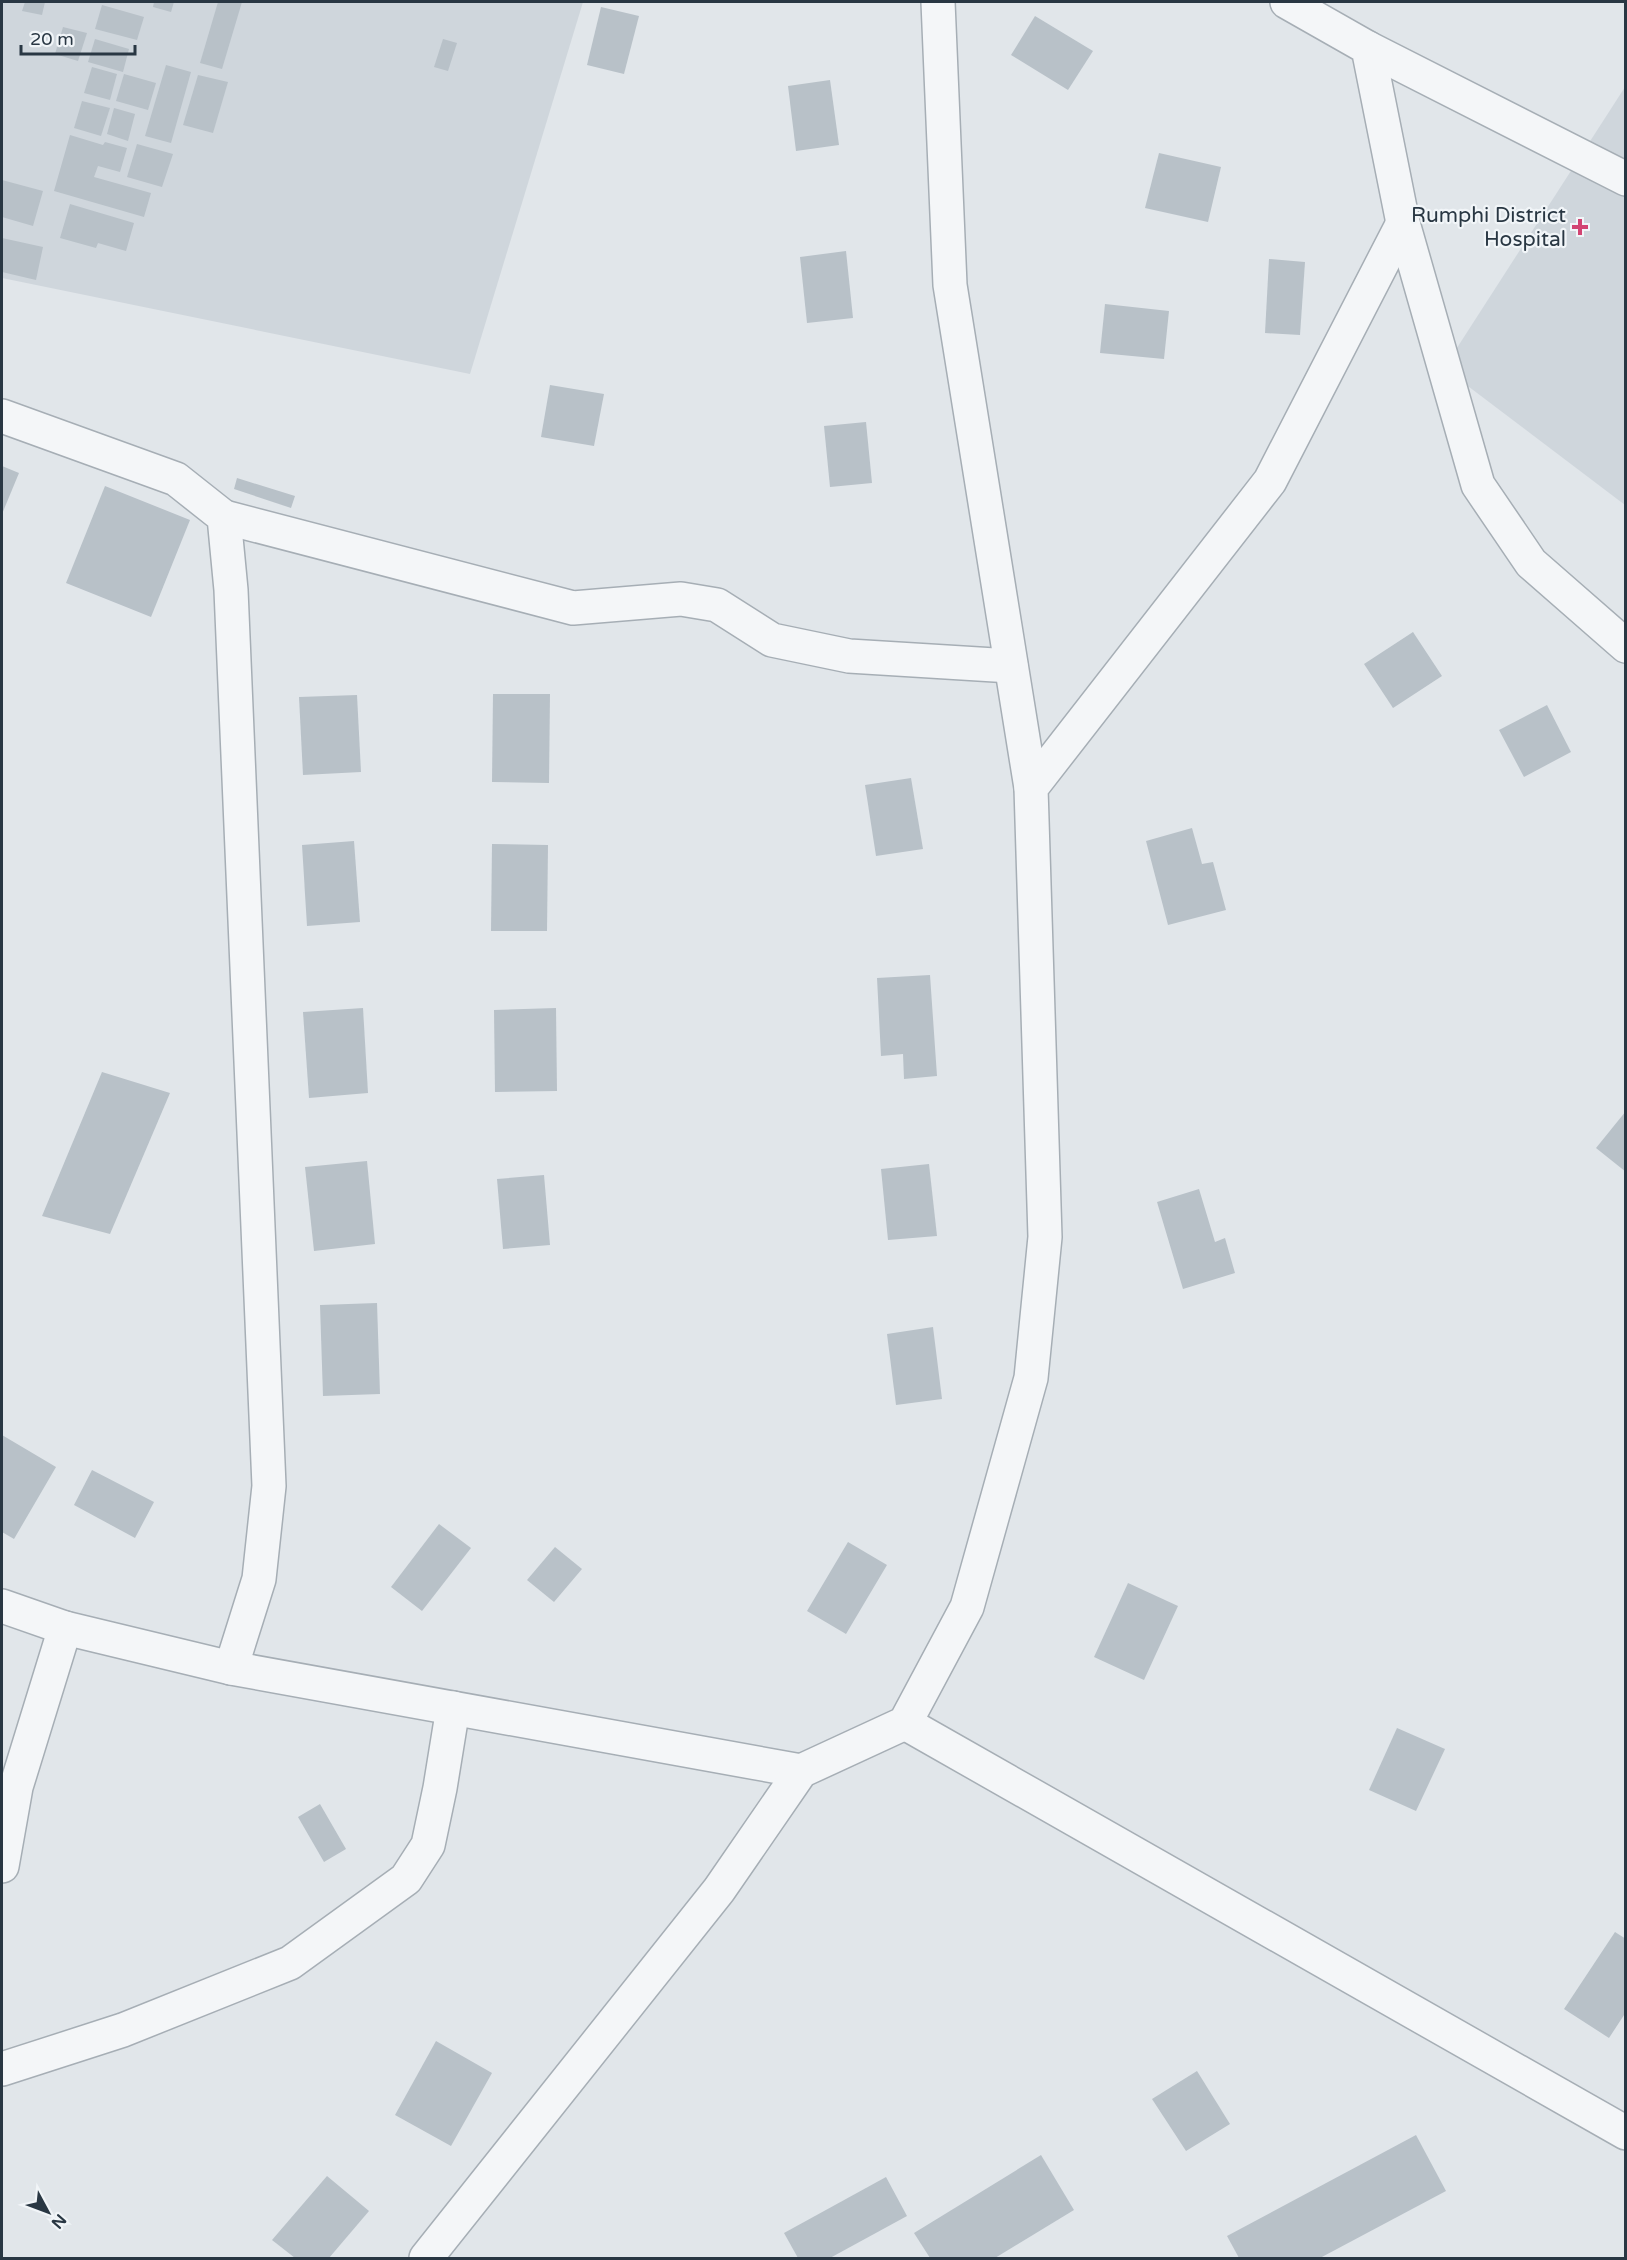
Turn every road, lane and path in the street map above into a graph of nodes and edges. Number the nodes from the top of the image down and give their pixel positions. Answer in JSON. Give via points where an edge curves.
{"nodes":[{"id":1,"x":938,"y":2,"type":"edge"},
{"id":2,"x":1287,"y":2,"type":"edge"},
{"id":3,"x":1368,"y":48,"type":"junction"},
{"id":4,"x":1626,"y":179,"type":"edge"},
{"id":5,"x":1403,"y":223,"type":"junction"},
{"id":6,"x":2,"y":416,"type":"edge"},
{"id":7,"x":224,"y":517,"type":"junction"},
{"id":8,"x":1626,"y":646,"type":"edge"},
{"id":9,"x":1011,"y":666,"type":"junction"},
{"id":10,"x":1031,"y":788,"type":"junction"},
{"id":11,"x":2,"y":1606,"type":"edge"},
{"id":12,"x":65,"y":1628,"type":"junction"},
{"id":13,"x":231,"y":1668,"type":"junction"},
{"id":14,"x":453,"y":1708,"type":"junction"},
{"id":15,"x":905,"y":1723,"type":"junction"},
{"id":16,"x":801,"y":1771,"type":"junction"},
{"id":17,"x":2,"y":1866,"type":"edge"},
{"id":18,"x":2,"y":2069,"type":"edge"},
{"id":19,"x":1626,"y":2133,"type":"edge"},
{"id":20,"x":426,"y":2259,"type":"edge"}],
"edges":[{"from":1,"to":9,"type":"street","via":[[950,285]]},
{"from":2,"to":3,"type":"street"},
{"from":3,"to":4,"type":"street"},
{"from":3,"to":5,"type":"street"},
{"from":5,"to":8,"type":"street","via":[[1478,485],[1530,563]]},
{"from":5,"to":10,"type":"street","via":[[1270,481]]},
{"from":6,"to":7,"type":"street","via":[[176,479]]},
{"from":7,"to":9,"type":"street","via":[[573,608],[681,599],[717,604],[772,640],[849,656]]},
{"from":7,"to":13,"type":"street","via":[[232,602],[269,1486],[259,1579]]},
{"from":9,"to":10,"type":"street"},
{"from":10,"to":15,"type":"street","via":[[1045,1238],[1031,1378],[967,1607]]},
{"from":11,"to":12,"type":"street"},
{"from":12,"to":13,"type":"street"},
{"from":12,"to":17,"type":"street","via":[[16,1787]]},
{"from":13,"to":14,"type":"street"},
{"from":14,"to":16,"type":"street"},
{"from":14,"to":18,"type":"street","via":[[428,1845],[406,1880],[290,1963],[123,2030]]},
{"from":15,"to":16,"type":"street"},
{"from":15,"to":19,"type":"street"},
{"from":16,"to":20,"type":"street","via":[[719,1890]]}]}
